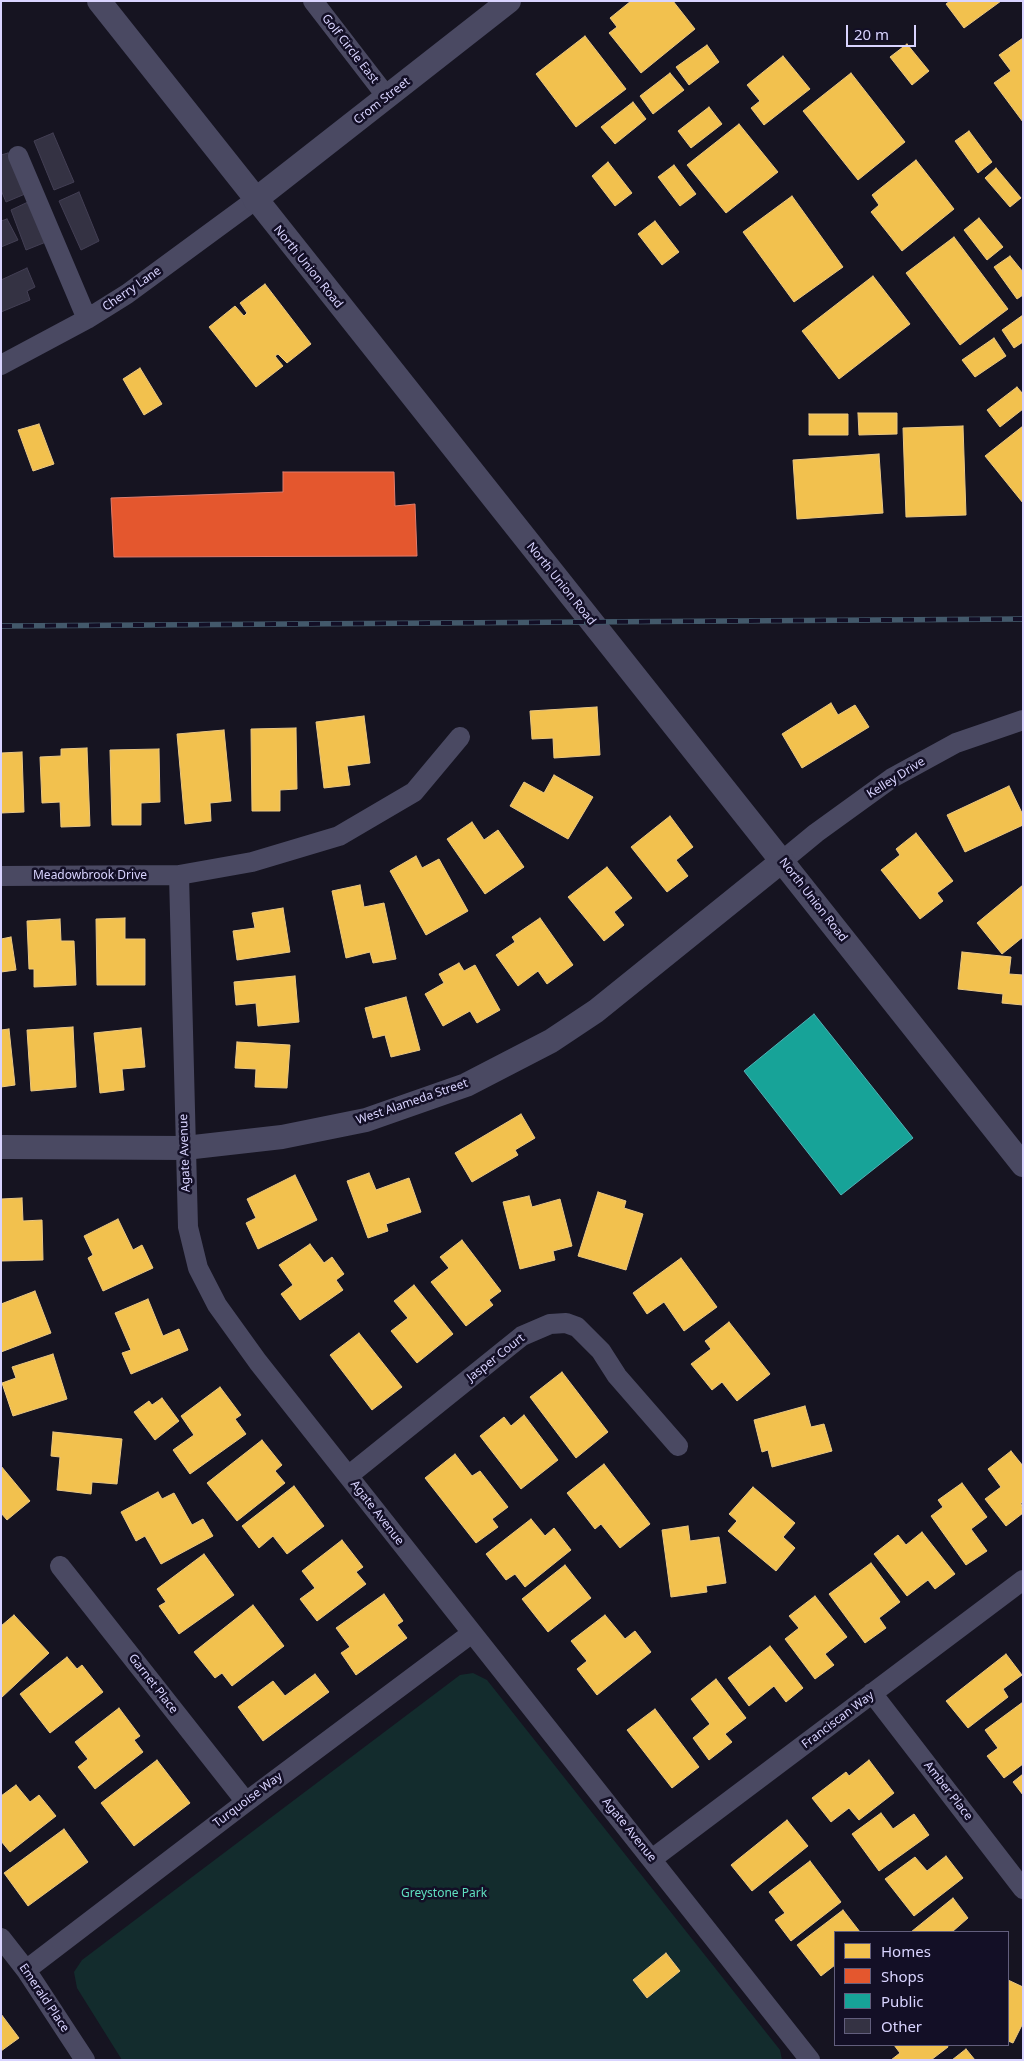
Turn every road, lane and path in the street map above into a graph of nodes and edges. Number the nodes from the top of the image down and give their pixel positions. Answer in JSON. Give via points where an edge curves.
{"nodes":[{"id":1,"x":99,"y":1,"type":"edge"},
{"id":2,"x":313,"y":1,"type":"edge"},
{"id":3,"x":509,"y":1,"type":"edge"},
{"id":4,"x":387,"y":97,"type":"junction"},
{"id":5,"x":18,"y":156,"type":"dead end"},
{"id":6,"x":255,"y":200,"type":"junction"},
{"id":7,"x":87,"y":319,"type":"junction"},
{"id":8,"x":1,"y":365,"type":"edge"},
{"id":9,"x":1023,"y":720,"type":"edge"},
{"id":10,"x":460,"y":737,"type":"dead end"},
{"id":11,"x":782,"y":861,"type":"junction"},
{"id":12,"x":1,"y":876,"type":"edge"},
{"id":13,"x":179,"y":876,"type":"junction"},
{"id":14,"x":1,"y":1147,"type":"edge"},
{"id":15,"x":185,"y":1148,"type":"junction"},
{"id":16,"x":1023,"y":1165,"type":"edge"},
{"id":17,"x":678,"y":1446,"type":"dead end"},
{"id":18,"x":348,"y":1476,"type":"junction"},
{"id":19,"x":60,"y":1566,"type":"dead end"},
{"id":20,"x":1023,"y":1580,"type":"edge"},
{"id":21,"x":472,"y":1633,"type":"junction"},
{"id":22,"x":872,"y":1693,"type":"junction"},
{"id":23,"x":246,"y":1802,"type":"junction"},
{"id":24,"x":652,"y":1859,"type":"junction"},
{"id":25,"x":1023,"y":1889,"type":"edge"},
{"id":26,"x":1,"y":1938,"type":"edge"},
{"id":27,"x":26,"y":1970,"type":"junction"},
{"id":28,"x":85,"y":2060,"type":"edge"},
{"id":29,"x":810,"y":2060,"type":"edge"}],
"edges":[{"from":1,"to":6,"type":"street","name":"North Union Road"},
{"from":2,"to":4,"type":"street","name":"Golf Circle East"},
{"from":3,"to":4,"type":"street","name":"Crom Street"},
{"from":4,"to":6,"type":"street","name":"Crom Street"},
{"from":5,"to":7,"type":"street"},
{"from":6,"to":7,"type":"street","name":"Cherry Lane","via":[[127,294]]},
{"from":6,"to":11,"type":"street","name":"North Union Road"},
{"from":7,"to":8,"type":"street","name":"Cherry Lane"},
{"from":9,"to":11,"type":"street","name":"Kelley Drive","via":[[956,743],[892,778]]},
{"from":10,"to":13,"type":"street","name":"Meadowbrook Drive","via":[[414,792],[339,836],[252,862]]},
{"from":11,"to":15,"type":"street","name":"West Alameda Street","via":[[596,1012],[551,1041],[466,1085],[366,1120],[282,1137]]},
{"from":11,"to":16,"type":"street","name":"North Union Road"},
{"from":12,"to":13,"type":"street","name":"Meadowbrook Drive"},
{"from":13,"to":15,"type":"street","name":"Agate Avenue"},
{"from":14,"to":15,"type":"street","name":"West Alameda Street"},
{"from":15,"to":18,"type":"street","name":"Agate Avenue","via":[[188,1227],[198,1268],[216,1305]]},
{"from":17,"to":18,"type":"street","name":"Jasper Court","via":[[617,1376],[601,1351],[577,1327],[566,1323],[550,1324],[522,1336]]},
{"from":18,"to":21,"type":"street","name":"Agate Avenue"},
{"from":19,"to":23,"type":"street","name":"Garnet Place"},
{"from":20,"to":22,"type":"street","name":"Franciscan Way"},
{"from":21,"to":23,"type":"street","name":"Turquoise Way"},
{"from":21,"to":24,"type":"street","name":"Agate Avenue"},
{"from":22,"to":24,"type":"street","name":"Franciscan Way"},
{"from":22,"to":25,"type":"street","name":"Amber Place"},
{"from":23,"to":27,"type":"street","name":"Turquoise Way"},
{"from":24,"to":29,"type":"street","name":"Agate Avenue"},
{"from":26,"to":27,"type":"street","name":"Emerald Place"},
{"from":27,"to":28,"type":"street","name":"Emerald Place"}]}
